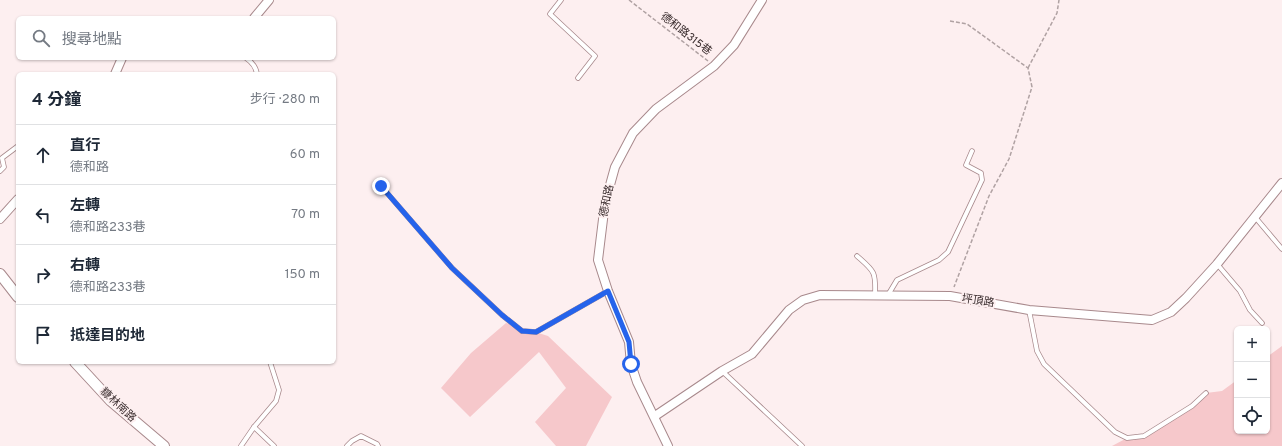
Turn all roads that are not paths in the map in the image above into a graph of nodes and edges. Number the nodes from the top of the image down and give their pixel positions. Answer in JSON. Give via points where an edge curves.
{"nodes":[{"id":1,"x":269,"y":0,"type":"edge"},
{"id":2,"x":561,"y":0,"type":"edge"},
{"id":3,"x":762,"y":0,"type":"edge"},
{"id":4,"x":256,"y":16,"type":"edge"},
{"id":5,"x":121,"y":60,"type":"edge"},
{"id":6,"x":249,"y":60,"type":"edge"},
{"id":7,"x":116,"y":72,"type":"edge"},
{"id":8,"x":258,"y":72,"type":"edge"},
{"id":9,"x":578,"y":78,"type":"dead end"},
{"id":10,"x":16,"y":148,"type":"edge"},
{"id":11,"x":972,"y":152,"type":"dead end"},
{"id":12,"x":0,"y":171,"type":"edge"},
{"id":13,"x":381,"y":186,"type":"dead end"},
{"id":14,"x":1281,"y":186,"type":"edge"},
{"id":15,"x":16,"y":201,"type":"edge"},
{"id":16,"x":1255,"y":216,"type":"junction"},
{"id":17,"x":0,"y":219,"type":"edge"},
{"id":18,"x":1282,"y":249,"type":"edge"},
{"id":19,"x":857,"y":256,"type":"dead end"},
{"id":20,"x":1217,"y":264,"type":"junction"},
{"id":21,"x":0,"y":274,"type":"edge"},
{"id":22,"x":608,"y":291,"type":"junction"},
{"id":23,"x":16,"y":294,"type":"edge"},
{"id":24,"x":875,"y":295,"type":"junction"},
{"id":25,"x":888,"y":296,"type":"junction"},
{"id":26,"x":1029,"y":310,"type":"junction"},
{"id":27,"x":1262,"y":323,"type":"dead end"},
{"id":28,"x":77,"y":364,"type":"edge"},
{"id":29,"x":271,"y":364,"type":"edge"},
{"id":30,"x":722,"y":371,"type":"junction"},
{"id":31,"x":1206,"y":393,"type":"dead end"},
{"id":32,"x":655,"y":416,"type":"junction"},
{"id":33,"x":254,"y":427,"type":"junction"},
{"id":34,"x":164,"y":446,"type":"edge"},
{"id":35,"x":241,"y":446,"type":"edge"},
{"id":36,"x":274,"y":446,"type":"edge"},
{"id":37,"x":347,"y":446,"type":"edge"},
{"id":38,"x":378,"y":446,"type":"edge"},
{"id":39,"x":668,"y":446,"type":"edge"},
{"id":40,"x":802,"y":446,"type":"edge"}],
"edges":[{"from":1,"to":4,"type":"street"},
{"from":2,"to":9,"type":"lane","via":[[550,14],[595,56]]},
{"from":3,"to":22,"type":"street","name":"德和路","via":[[734,45],[714,66],[656,109],[633,133],[615,166],[605,203],[598,260]]},
{"from":5,"to":7,"type":"street"},
{"from":6,"to":8,"type":"lane"},
{"from":10,"to":12,"type":"lane","via":[[2,158],[4,167]]},
{"from":11,"to":25,"type":"lane","via":[[966,165],[981,174],[982,180],[948,252],[939,260],[897,280]]},
{"from":13,"to":22,"type":"lane","via":[[452,268],[522,331],[536,332]]},
{"from":14,"to":16,"type":"street","name":"坪頂路"},
{"from":15,"to":17,"type":"street"},
{"from":16,"to":18,"type":"lane"},
{"from":16,"to":20,"type":"street","name":"坪頂路"},
{"from":19,"to":24,"type":"lane","via":[[873,270],[876,280]]},
{"from":20,"to":26,"type":"street","name":"坪頂路","via":[[1176,307],[1152,320]]},
{"from":20,"to":27,"type":"lane"},
{"from":21,"to":23,"type":"street"},
{"from":22,"to":32,"type":"street","name":"德和路","via":[[629,342],[631,364],[637,382]]},
{"from":24,"to":25,"type":"street","name":"坪頂路"},
{"from":24,"to":30,"type":"street","name":"坪頂路","via":[[828,294],[803,300],[789,310],[752,354]]},
{"from":25,"to":26,"type":"street","name":"坪頂路","via":[[950,296]]},
{"from":26,"to":31,"type":"lane","via":[[1037,351],[1044,364],[1115,432],[1127,438],[1144,436],[1192,406]]},
{"from":28,"to":34,"type":"street","name":"糠林南路","via":[[110,401]]},
{"from":29,"to":33,"type":"lane","via":[[279,390],[276,401]]},
{"from":30,"to":32,"type":"street","name":"坪頂路"},
{"from":30,"to":40,"type":"lane"},
{"from":32,"to":39,"type":"street","name":"德和路"},
{"from":33,"to":35,"type":"lane"},
{"from":33,"to":36,"type":"lane"},
{"from":37,"to":38,"type":"lane","via":[[361,436]]}]}
